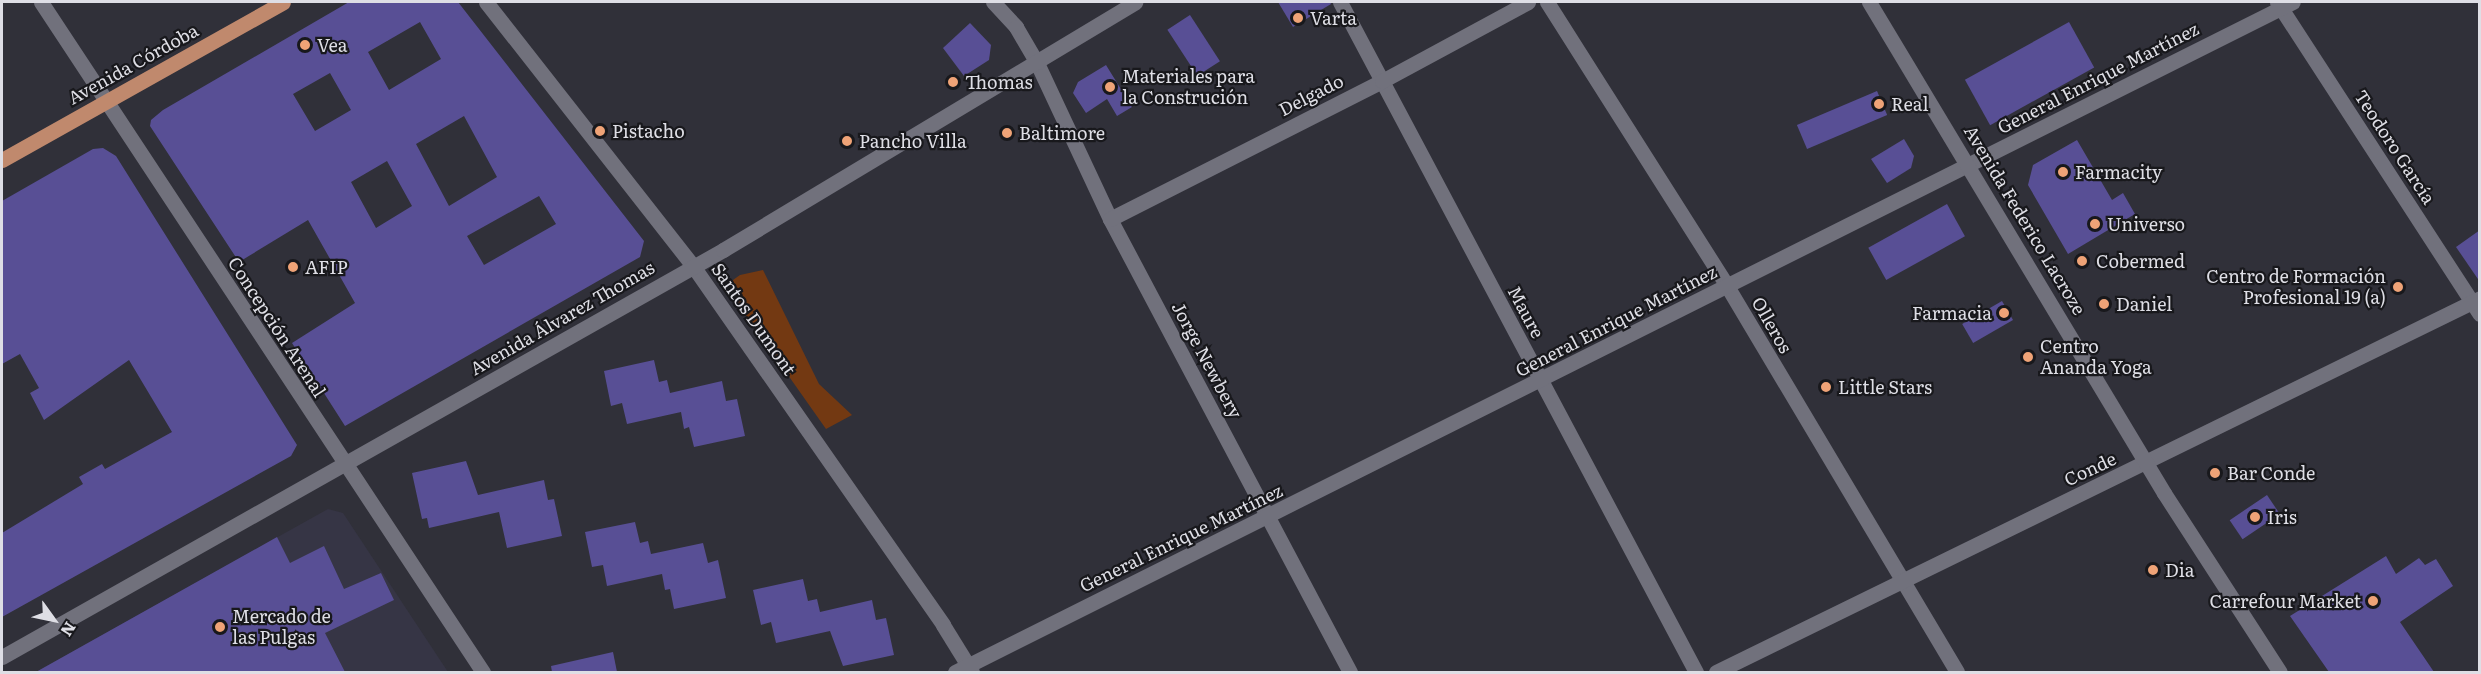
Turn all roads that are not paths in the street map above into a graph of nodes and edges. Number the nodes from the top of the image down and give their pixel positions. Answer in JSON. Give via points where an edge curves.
{"nodes":[{"id":1,"x":40,"y":2,"type":"edge"},
{"id":2,"x":283,"y":2,"type":"edge"},
{"id":3,"x":486,"y":2,"type":"edge"},
{"id":4,"x":993,"y":2,"type":"edge"},
{"id":5,"x":1135,"y":2,"type":"edge"},
{"id":6,"x":1340,"y":2,"type":"edge"},
{"id":7,"x":1528,"y":2,"type":"edge"},
{"id":8,"x":1547,"y":2,"type":"edge"},
{"id":9,"x":1869,"y":2,"type":"edge"},
{"id":10,"x":2284,"y":4,"type":"edge"},
{"id":11,"x":1037,"y":63,"type":"junction"},
{"id":12,"x":1382,"y":81,"type":"junction"},
{"id":13,"x":106,"y":101,"type":"junction"},
{"id":14,"x":2,"y":160,"type":"edge"},
{"id":15,"x":1968,"y":165,"type":"junction"},
{"id":16,"x":1110,"y":219,"type":"junction"},
{"id":17,"x":693,"y":266,"type":"junction"},
{"id":18,"x":1727,"y":286,"type":"junction"},
{"id":19,"x":2477,"y":305,"type":"edge"},
{"id":20,"x":1541,"y":382,"type":"junction"},
{"id":21,"x":343,"y":463,"type":"junction"},
{"id":22,"x":2147,"y":463,"type":"junction"},
{"id":23,"x":1269,"y":516,"type":"junction"},
{"id":24,"x":1900,"y":581,"type":"junction"},
{"id":25,"x":2,"y":657,"type":"edge"},
{"id":26,"x":966,"y":670,"type":"edge"},
{"id":27,"x":483,"y":672,"type":"edge"},
{"id":28,"x":1350,"y":672,"type":"edge"},
{"id":29,"x":1696,"y":672,"type":"edge"},
{"id":30,"x":1716,"y":672,"type":"edge"},
{"id":31,"x":1957,"y":672,"type":"edge"},
{"id":32,"x":2280,"y":672,"type":"edge"}],
"edges":[{"from":1,"to":13,"type":"street","name":"Concepción Arenal"},
{"from":2,"to":13,"type":"main road","name":"Avenida Córdoba"},
{"from":3,"to":17,"type":"street","name":"Santos Dumont"},
{"from":4,"to":11,"type":"street","name":"Jorge Newbery","via":[[1016,27]]},
{"from":5,"to":11,"type":"street","name":"Avenida Álvarez Thomas"},
{"from":6,"to":12,"type":"street","name":"Maure"},
{"from":7,"to":12,"type":"street","name":"Delgado"},
{"from":8,"to":18,"type":"street","name":"Olleros"},
{"from":9,"to":15,"type":"street","name":"Avenida Federico Lacroze"},
{"from":10,"to":15,"type":"street","name":"General Enrique Martínez"},
{"from":10,"to":19,"type":"street","name":"Teodoro García"},
{"from":11,"to":16,"type":"street","name":"Jorge Newbery"},
{"from":11,"to":17,"type":"street","name":"Avenida Álvarez Thomas"},
{"from":12,"to":16,"type":"street","name":"Delgado"},
{"from":12,"to":20,"type":"street","name":"Maure"},
{"from":13,"to":14,"type":"main road","name":"Avenida Córdoba"},
{"from":13,"to":21,"type":"street","name":"Concepción Arenal"},
{"from":15,"to":18,"type":"street","name":"General Enrique Martínez"},
{"from":15,"to":22,"type":"street","name":"Avenida Federico Lacroze"},
{"from":16,"to":23,"type":"street","name":"Jorge Newbery"},
{"from":17,"to":21,"type":"street","name":"Avenida Álvarez Thomas"},
{"from":17,"to":26,"type":"street","name":"Santos Dumont"},
{"from":18,"to":20,"type":"street","name":"General Enrique Martínez"},
{"from":18,"to":24,"type":"street","name":"Olleros"},
{"from":19,"to":22,"type":"street","name":"Conde"},
{"from":20,"to":23,"type":"street","name":"General Enrique Martínez"},
{"from":20,"to":29,"type":"street","name":"Maure"},
{"from":21,"to":25,"type":"street","name":"Avenida Álvarez Thomas"},
{"from":21,"to":27,"type":"street","name":"Concepción Arenal"},
{"from":22,"to":24,"type":"street","name":"Conde"},
{"from":22,"to":32,"type":"street","name":"Avenida Federico Lacroze"},
{"from":23,"to":26,"type":"street","name":"General Enrique Martínez"},
{"from":23,"to":28,"type":"street","name":"Jorge Newbery"},
{"from":24,"to":30,"type":"street","name":"Conde"},
{"from":24,"to":31,"type":"street","name":"Olleros"}]}
